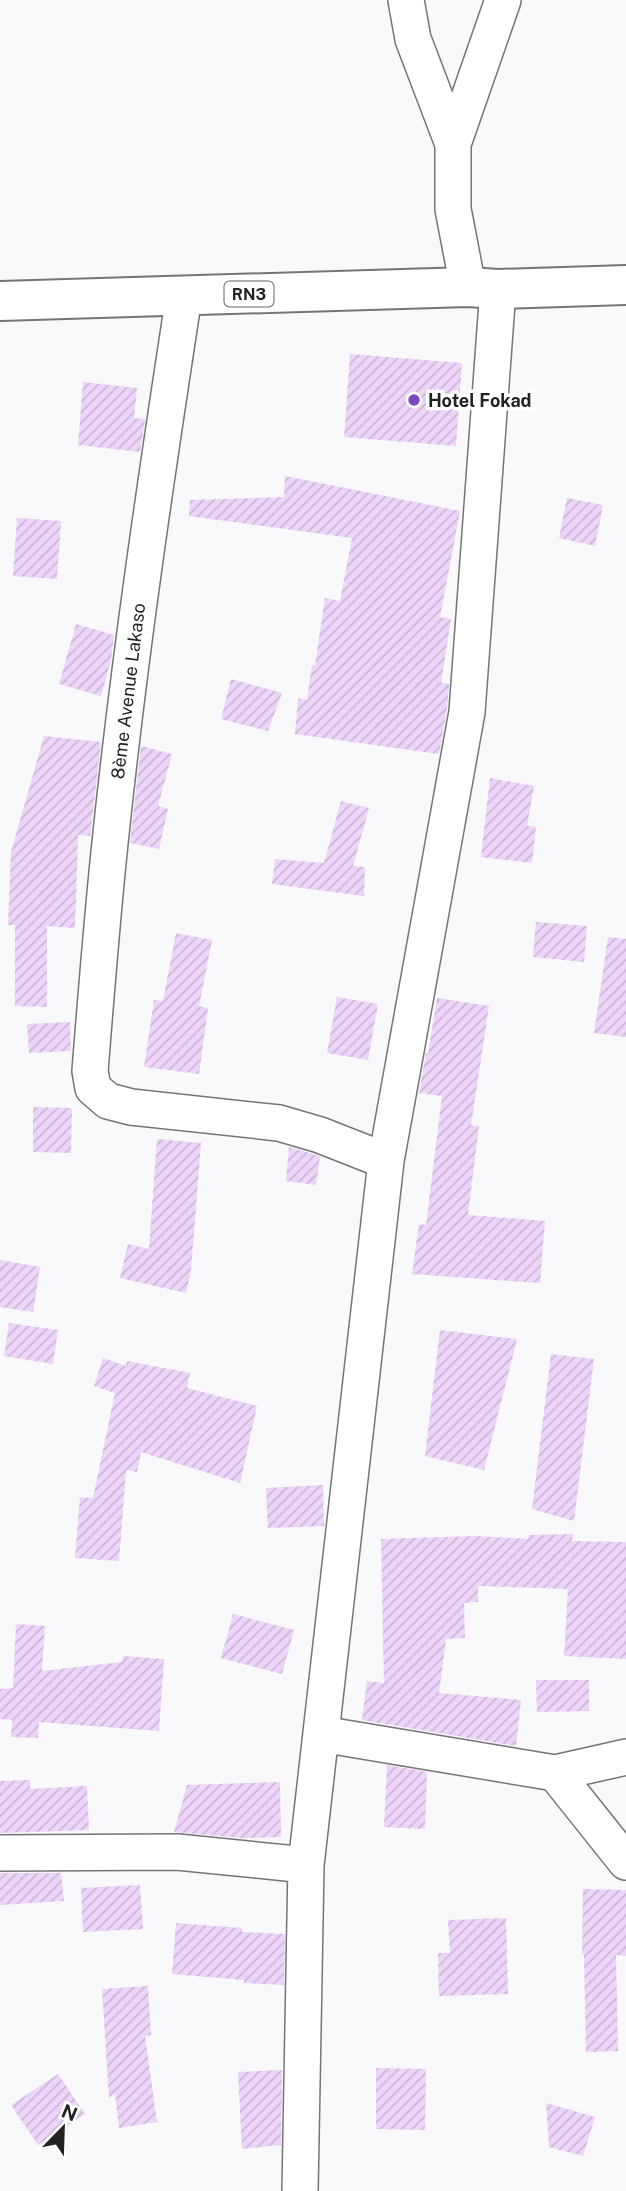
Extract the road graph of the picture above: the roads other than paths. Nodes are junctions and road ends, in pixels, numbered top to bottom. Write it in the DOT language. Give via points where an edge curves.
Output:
graph roads {
  1 [pos="406,0"];
  2 [pos="503,0"];
  3 [pos="453,144"];
  4 [pos="626,285"];
  5 [pos="483,288"];
  6 [pos="184,296"];
  7 [pos="0,301"];
  8 [pos="386,1161"];
  9 [pos="321,1734"];
  10 [pos="626,1757"];
  11 [pos="555,1773"];
  12 [pos="0,1853"];
  13 [pos="626,1862"];
  14 [pos="306,1865"];
  15 [pos="300,2191"];
  1 -- 3 [label="street" via="413,39"];
  2 -- 3 [label="street"];
  3 -- 5 [label="street" via="453,209"];
  4 -- 5 [label="highway, RN3"];
  5 -- 6 [label="highway, RN3"];
  5 -- 8 [label="street" via="467,712"];
  6 -- 7 [label="highway, RN3"];
  6 -- 8 [label="street, 8ème Avenue Lakaso" via="110,843 90,1071 93,1088 108,1101 131,1107 279,1123"];
  8 -- 9 [label="street"];
  9 -- 11 [label="street"];
  9 -- 14 [label="street"];
  10 -- 11 [label="street"];
  11 -- 13 [label="street"];
  12 -- 14 [label="street" via="177,1852"];
  14 -- 15 [label="street"];
}
